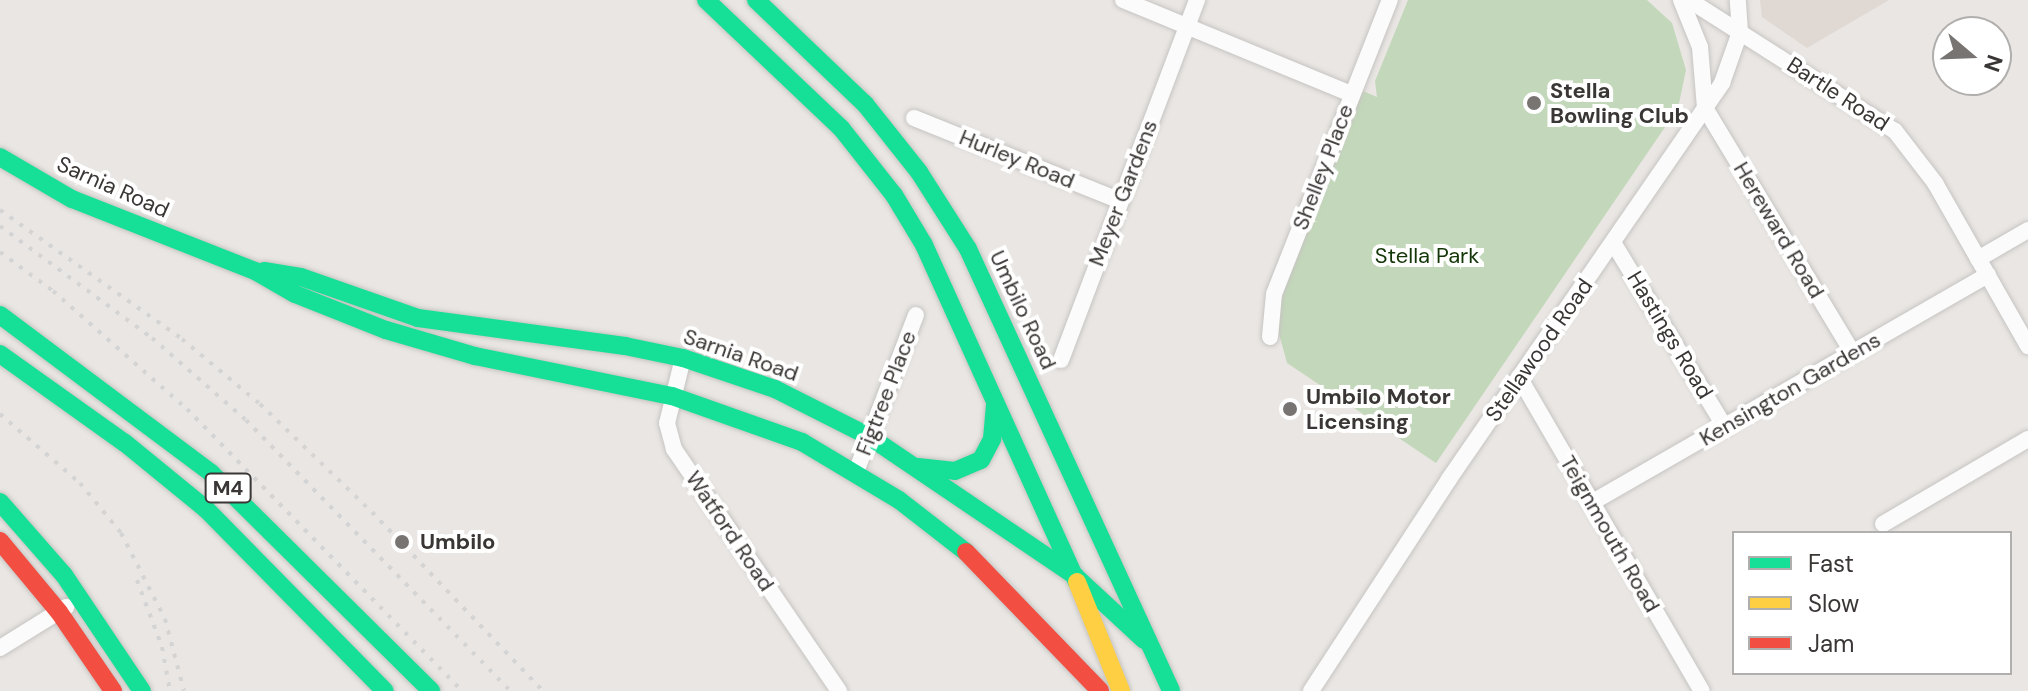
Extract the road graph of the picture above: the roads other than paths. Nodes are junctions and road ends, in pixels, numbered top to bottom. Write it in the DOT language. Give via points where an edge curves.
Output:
graph roads {
  1 [pos="706,0"];
  2 [pos="756,0"];
  3 [pos="1123,0"];
  4 [pos="1197,0"];
  5 [pos="1390,0"];
  6 [pos="1681,0"];
  7 [pos="1689,0"];
  8 [pos="1738,0"];
  9 [pos="1187,26"];
  10 [pos="1740,32"];
  11 [pos="1351,94"];
  12 [pos="1705,108"];
  13 [pos="914,118"];
  14 [pos="0,157"];
  15 [pos="1120,201"];
  16 [pos="2028,230"];
  17 [pos="1614,244"];
  18 [pos="1978,259"];
  19 [pos="255,271"];
  20 [pos="1988,275"];
  21 [pos="0,315"];
  22 [pos="916,315"];
  23 [pos="1270,337"];
  24 [pos="2028,346"];
  25 [pos="1853,353"];
  26 [pos="0,354"];
  27 [pos="683,358"];
  28 [pos="1061,360"];
  29 [pos="1519,377"];
  30 [pos="672,396"];
  31 [pos="995,398"];
  32 [pos="1725,427"];
  33 [pos="870,437"];
  34 [pos="2028,439"];
  35 [pos="913,466"];
  36 [pos="856,472"];
  37 [pos="0,502"];
  38 [pos="1591,503"];
  39 [pos="1883,524"];
  40 [pos="0,541"];
  41 [pos="1075,576"];
  42 [pos="81,598"];
  43 [pos="59,612"];
  44 [pos="1144,640"];
  45 [pos="0,648"];
  46 [pos="113,691"];
  47 [pos="142,691"];
  48 [pos="385,691"];
  49 [pos="431,691"];
  50 [pos="839,691"];
  51 [pos="1100,691"];
  52 [pos="1121,691"];
  53 [pos="1171,691"];
  54 [pos="1311,691"];
  55 [pos="1702,691"];
  1 -- 31 [label="main road" via="825,110 894,195 940,278"];
  2 -- 44 [label="main road, Umbilo Road" via="865,104 919,172 968,249"];
  3 -- 9 [label="street"];
  4 -- 9 [label="street, Meyer Gardens"];
  5 -- 11 [label="street, Shelley Place"];
  6 -- 12 [label="street" via="1700,47"];
  7 -- 10 [label="street, Bartle Road"];
  8 -- 10 [label="street, Stellawood Road"];
  9 -- 11 [label="street"];
  9 -- 15 [label="street, Meyer Gardens"];
  10 -- 12 [label="street, Stellawood Road" via="1728,69"];
  10 -- 18 [label="street, Bartle Road" via="1895,131 1929,174"];
  11 -- 23 [label="street, Shelley Place" via="1274,294"];
  12 -- 17 [label="street, Stellawood Road"];
  12 -- 25 [label="street, Hereward Road"];
  13 -- 15 [label="street, Hurley Road"];
  14 -- 19 [label="main road, Sarnia Road" via="72,199"];
  15 -- 28 [label="street, Meyer Gardens"];
  16 -- 18 [label="street"];
  17 -- 29 [label="street, Stellawood Road"];
  17 -- 32 [label="street, Hastings Road"];
  18 -- 20 [label="street, Bartle Road"];
  19 -- 27 [label="main road, Sarnia Road" via="301,277 418,318"];
  19 -- 30 [label="main road, Sarnia Road" via="295,294 446,349"];
  20 -- 24 [label="street, Bartle Road"];
  20 -- 25 [label="street, Kensington Gardens"];
  21 -- 49 [label="main road, M4" via="211,473"];
  22 -- 33 [label="street, Figtree Place"];
  25 -- 32 [label="street, Kensington Gardens"];
  26 -- 48 [label="main road, M4" via="125,443 206,509"];
  27 -- 30 [label="street, Watford Road"];
  27 -- 33 [label="main road, Sarnia Road" via="775,389"];
  29 -- 38 [label="street, Teignmouth Road"];
  29 -- 54 [label="street, Stellawood Road"];
  30 -- 36 [label="main road, Sarnia Road" via="764,424"];
  30 -- 50 [label="street, Watford Road" via="667,423 674,449"];
  31 -- 35 [label="main road" via="992,439 981,460 955,471"];
  31 -- 41 [label="main road"];
  32 -- 38 [label="street, Kensington Gardens"];
  33 -- 35 [label="main road, Sarnia Road"];
  33 -- 36 [label="street, Figtree Place"];
  34 -- 39 [label="street"];
  35 -- 41 [label="main road, Sarnia Road"];
  36 -- 51 [label="main road, Sarnia Road" via="986,567"];
  37 -- 42 [label="main road"];
  38 -- 55 [label="street, Teignmouth Road"];
  40 -- 43 [label="main road"];
  41 -- 44 [label="main road, Sarnia Road"];
  41 -- 52 [label="main road"];
  42 -- 43 [label="street"];
  42 -- 47 [label="main road"];
  43 -- 45 [label="street"];
  43 -- 46 [label="main road"];
  44 -- 53 [label="main road, Umbilo Road"];
}
